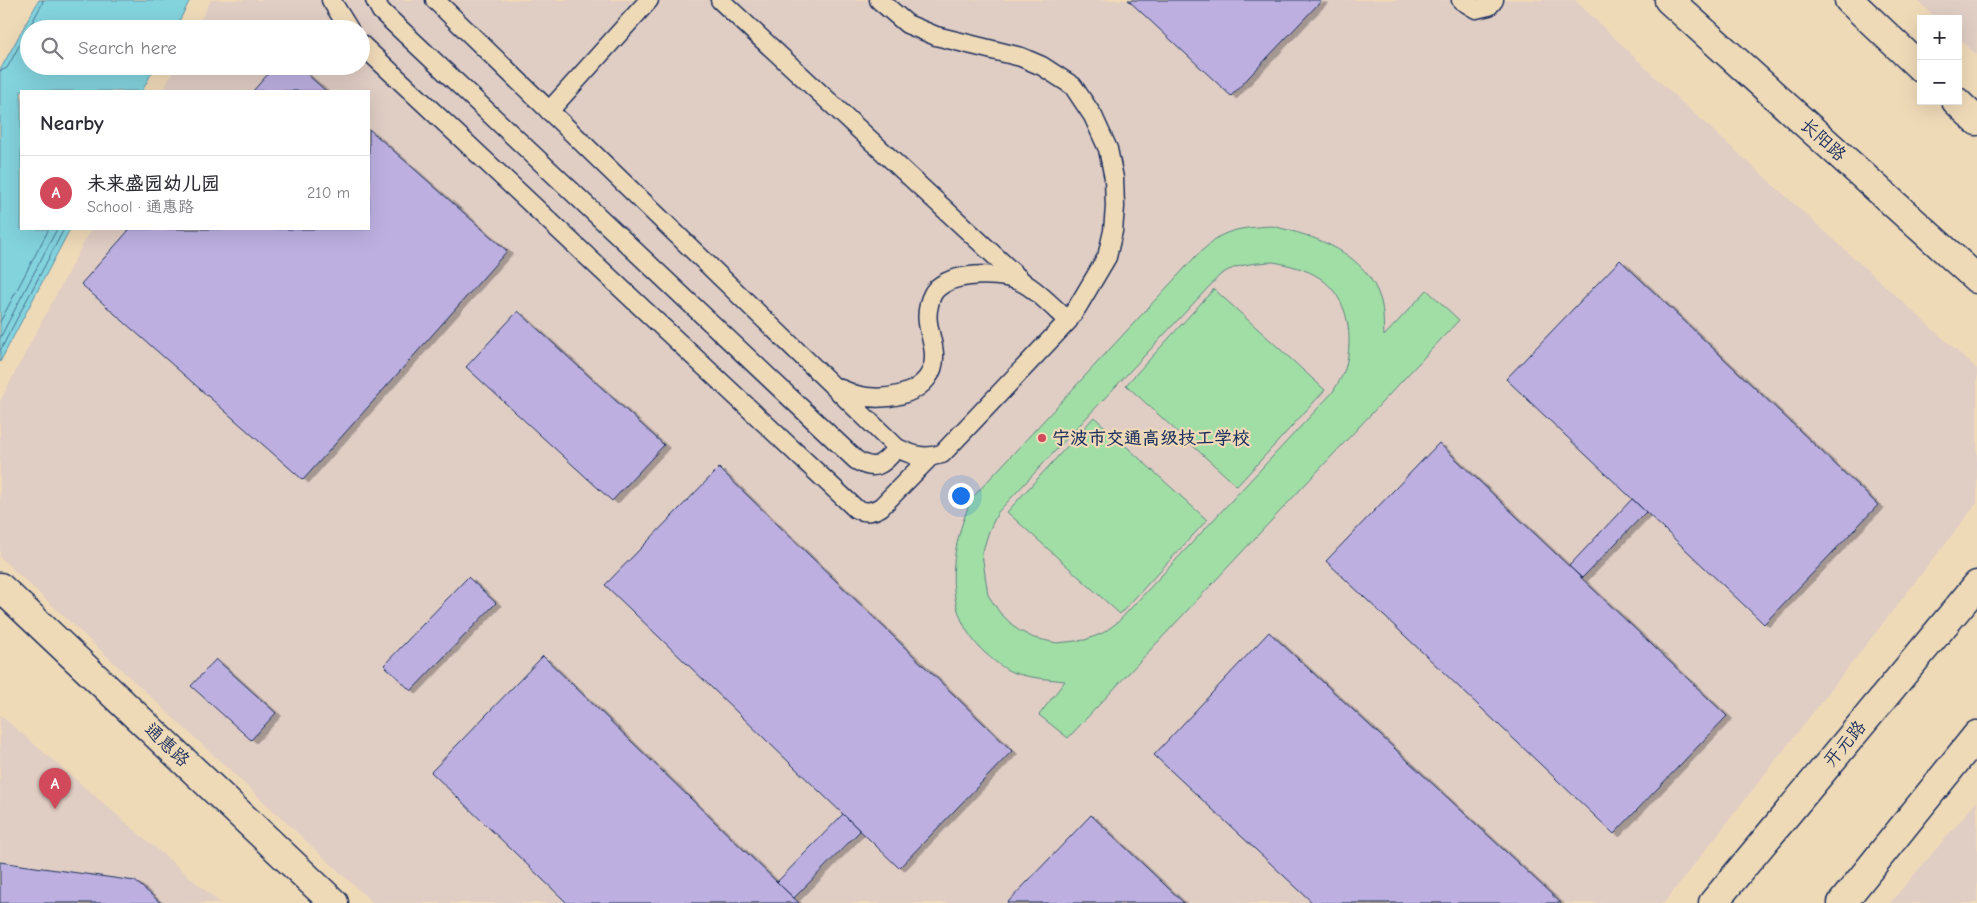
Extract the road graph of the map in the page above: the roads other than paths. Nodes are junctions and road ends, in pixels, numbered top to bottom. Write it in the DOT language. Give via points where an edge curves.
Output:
graph roads {
  1 [pos="331,0"];
  2 [pos="375,0"];
  3 [pos="434,0"];
  4 [pos="649,0"];
  5 [pos="720,0"];
  6 [pos="879,0"];
  7 [pos="1461,0"];
  8 [pos="1494,0"];
  9 [pos="1669,0"];
  10 [pos="1849,0"];
  11 [pos="343,20"];
  12 [pos="370,52"];
  13 [pos="1917,64"];
  14 [pos="1960,105"];
  15 [pos="549,111"];
  16 [pos="1977,122"];
  17 [pos="1977,279"];
  18 [pos="1024,283"];
  19 [pos="1068,321"];
  20 [pos="833,386"];
  21 [pos="897,448"];
  22 [pos="930,457"];
  23 [pos="1977,585"];
  24 [pos="0,587"];
  25 [pos="1977,735"];
  26 [pos="334,903"];
  27 [pos="1713,903"];
  28 [pos="1842,903"];
  1 -- 11 [label="lane"];
  2 -- 21 [label="lane" via="381,11 856,460 874,467 882,464"];
  3 -- 15 [label="lane"];
  4 -- 15 [label="lane"];
  5 -- 18 [label="lane"];
  6 -- 19 [label="lane" via="907,24 936,36 1020,57 1042,66 1073,86 1093,116 1108,149 1114,178 1113,231 1107,257"];
  7 -- 8 [label="lane" via="1476,9 1489,6"];
  9 -- 17 [label="main road, 长阳路"];
  10 -- 13 [label="main road"];
  12 -- 22 [label="lane" via="856,509 865,512 881,507"];
  14 -- 16 [label="main road"];
  15 -- 20 [label="lane"];
  18 -- 19 [label="lane"];
  18 -- 20 [label="lane" via="991,274 955,278 933,292 927,315 934,354 932,369 925,382 912,391 896,396 871,397"];
  19 -- 22 [label="lane" via="942,454"];
  20 -- 21 [label="lane"];
  21 -- 22 [label="lane" via="913,455"];
  23 -- 27 [label="main road, 开元路"];
  24 -- 26 [label="main road, 通惠路"];
  25 -- 28 [label="main road"];
}
